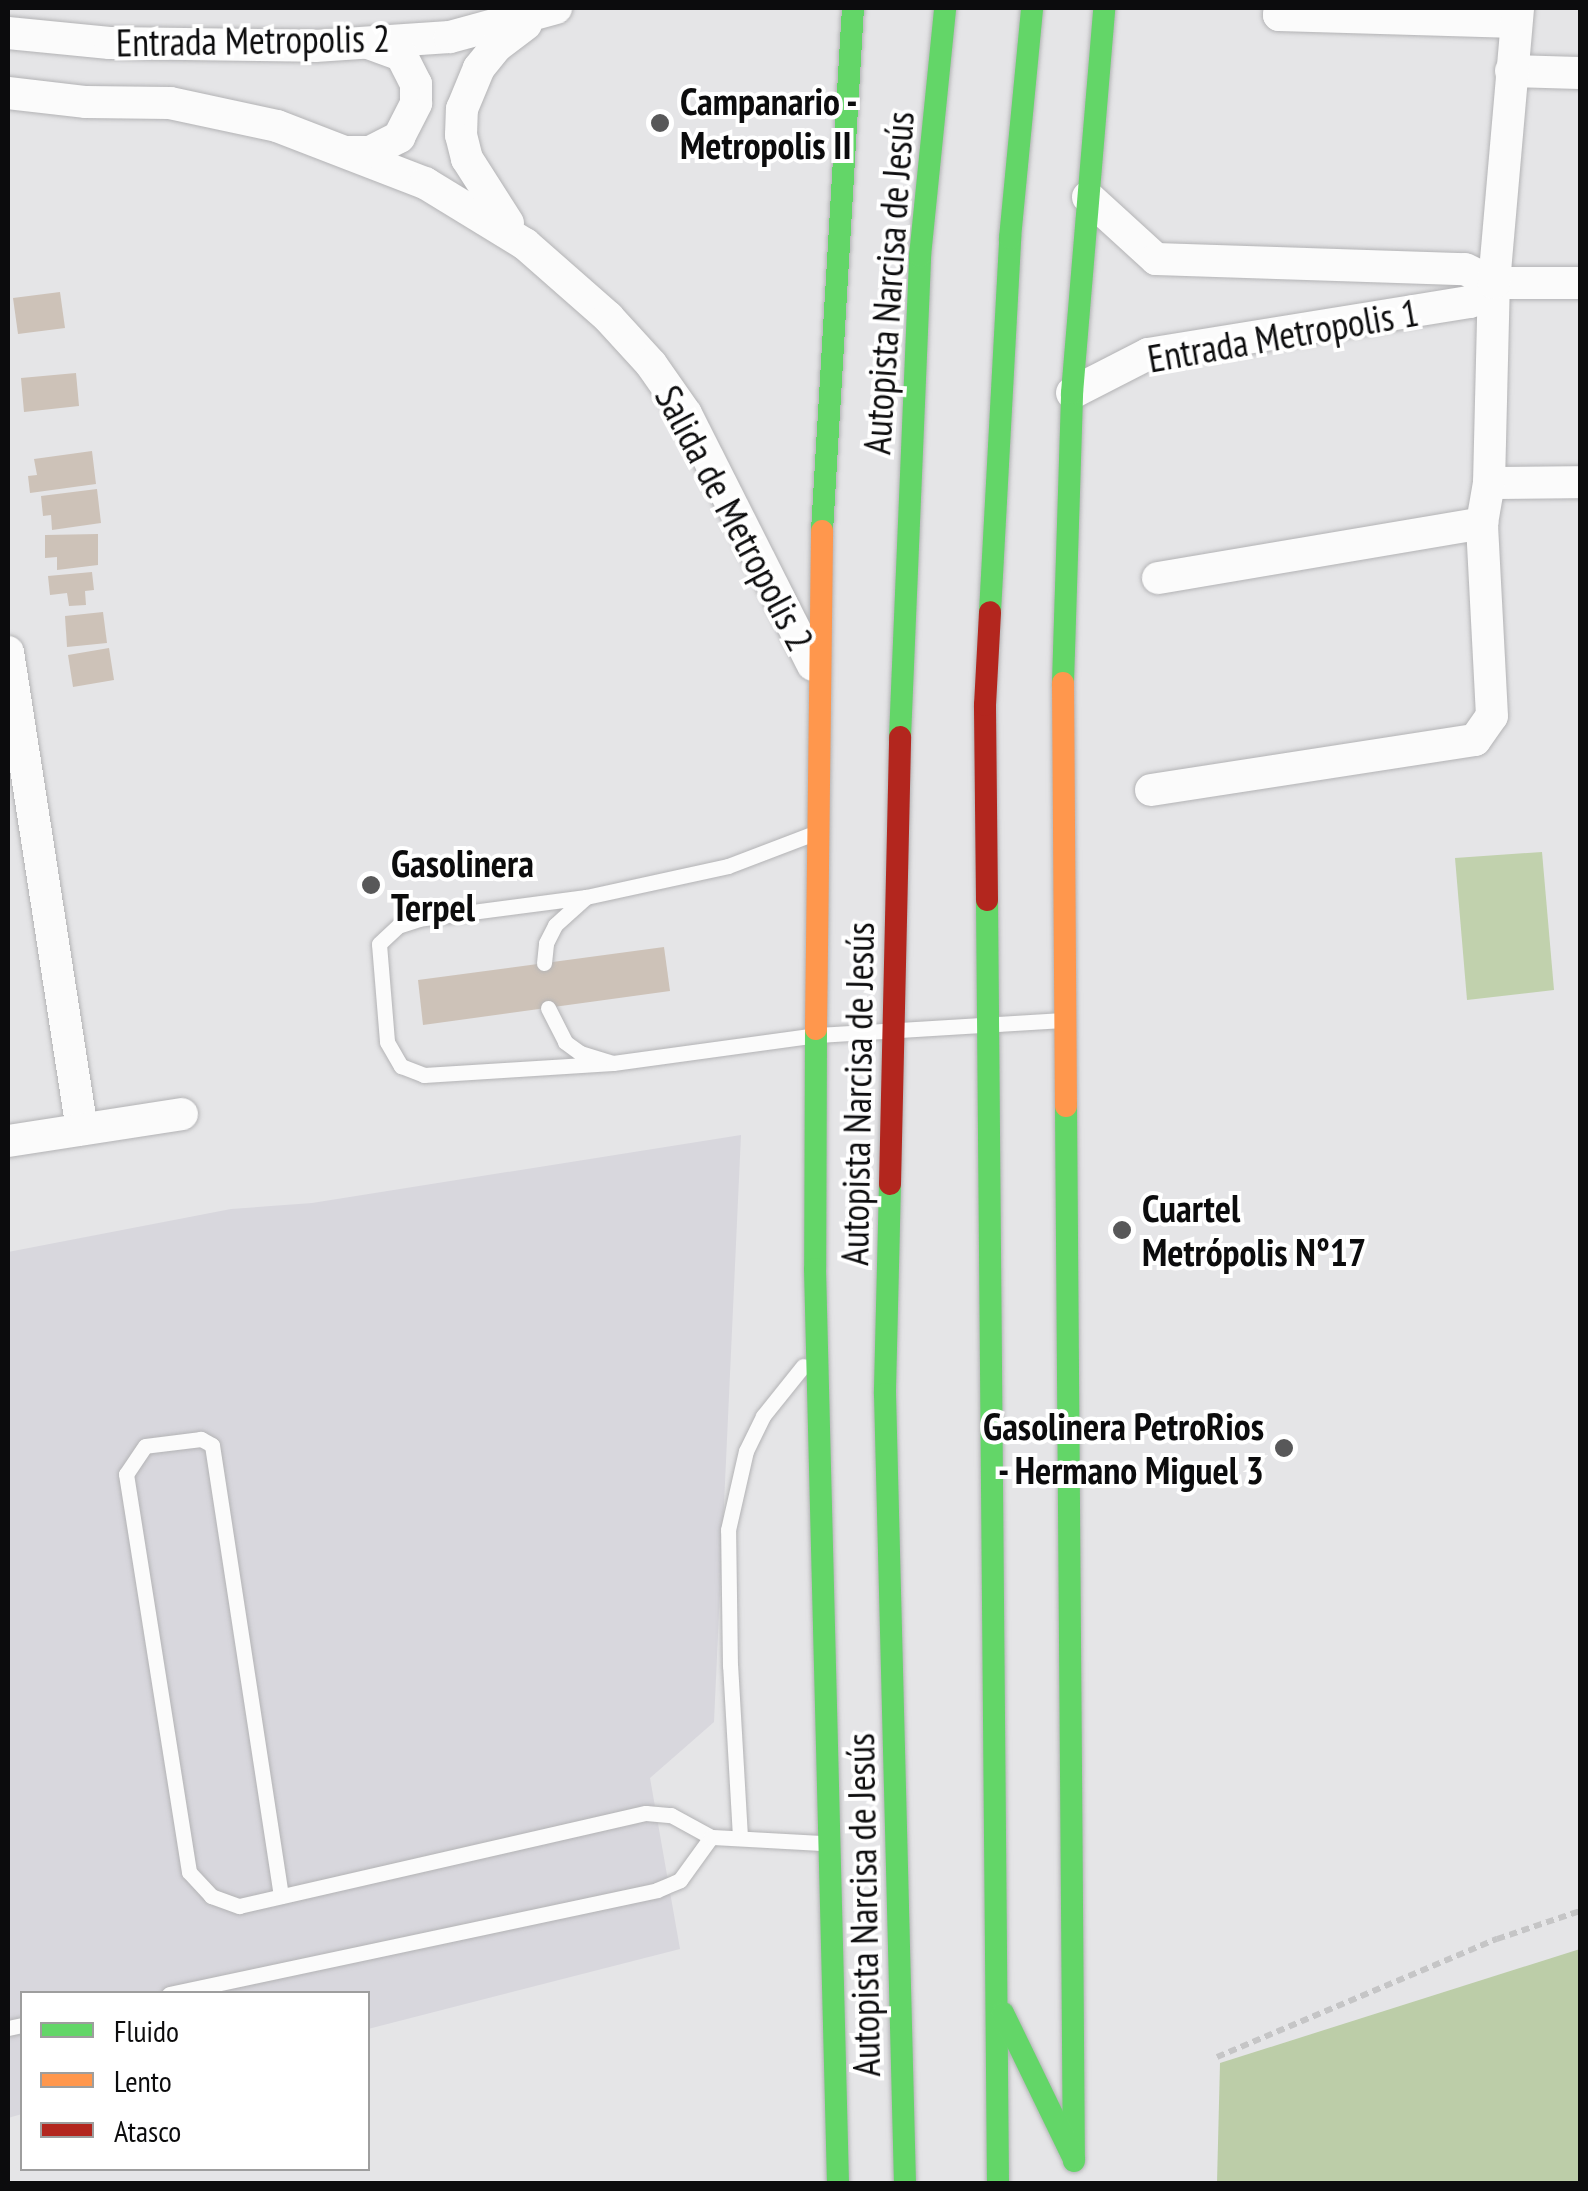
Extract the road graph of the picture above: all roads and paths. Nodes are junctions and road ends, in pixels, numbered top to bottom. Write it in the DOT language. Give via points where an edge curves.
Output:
graph roads {
  1 [pos="556,8"];
  2 [pos="853,8"];
  3 [pos="945,8"];
  4 [pos="1032,8"];
  5 [pos="1104,8"];
  6 [pos="1280,8"];
  7 [pos="1517,15"];
  8 [pos="8,33"];
  9 [pos="359,41"];
  10 [pos="1511,71"];
  11 [pos="1580,74"];
  12 [pos="8,92"];
  13 [pos="344,152"];
  14 [pos="1088,198"];
  15 [pos="525,244"];
  16 [pos="1580,283"];
  17 [pos="1494,284"];
  18 [pos="1072,393"];
  19 [pos="1580,482"];
  20 [pos="1488,483"];
  21 [pos="1482,523"];
  22 [pos="1158,578"];
  23 [pos="8,652"];
  24 [pos="818,676"];
  25 [pos="1150,790"];
  26 [pos="818,832"];
  27 [pos="586,897"];
  28 [pos="544,963"];
  29 [pos="548,1008"];
  30 [pos="1064,1020"];
  31 [pos="984,1025"];
  32 [pos="894,1031"];
  33 [pos="817,1036"];
  34 [pos="613,1063"];
  35 [pos="182,1114"];
  36 [pos="82,1130"];
  37 [pos="8,1141"];
  38 [pos="818,1348"];
  39 [pos="710,1837"];
  40 [pos="740,1837"];
  41 [pos="832,1843"];
  42 [pos="281,1896"];
  43 [pos="1580,1911"];
  44 [pos="183,1991"];
  45 [pos="996,2000"];
  46 [pos="1217,2057"];
  47 [pos="1074,2159"];
  48 [pos="838,2184"];
  49 [pos="905,2184"];
  50 [pos="998,2184"];
  51 [pos="1074,2184"];
  1 -- 9 [label="street, Entrada Metropolis 2" via="450,36"];
  1 -- 15 [label="street" via="497,46 478,68 462,110 467,160"];
  2 -- 24 [label="main road, Autopista Narcisa de Jesús" via="824,454"];
  3 -- 32 [label="main road, Autopista Narcisa de Jesús" via="918,295"];
  4 -- 31 [label="main road" via="1010,238 985,705"];
  5 -- 14 [label="main road"];
  6 -- 7 [label="street" via="1279,15"];
  7 -- 10 [label="street"];
  8 -- 9 [label="street, Entrada Metropolis 2" via="236,48"];
  9 -- 13 [label="street" via="401,55 416,84 416,103 399,138 370,152"];
  10 -- 11 [label="street"];
  10 -- 17 [label="street"];
  12 -- 13 [label="street, Salida de Metropolis 2" via="216,110"];
  13 -- 15 [label="street, Salida de Metropolis 2" via="425,183"];
  14 -- 17 [label="street" via="1156,259 1465,269"];
  14 -- 18 [label="main road"];
  15 -- 24 [label="street, Salida de Metropolis 2" via="608,317 686,414"];
  16 -- 17 [label="street"];
  17 -- 18 [label="street, Entrada Metropolis 1" via="1470,302 1148,354"];
  17 -- 20 [label="street"];
  18 -- 30 [label="main road" via="1062,606"];
  19 -- 20 [label="street"];
  20 -- 21 [label="street"];
  21 -- 22 [label="street"];
  21 -- 25 [label="street" via="1492,716 1476,740"];
  23 -- 36 [label="street"];
  24 -- 26 [label="main road, Autopista Narcisa de Jesús"];
  26 -- 27 [label="lane" via="728,866"];
  26 -- 33 [label="main road, Autopista Narcisa de Jesús"];
  27 -- 28 [label="lane" via="555,925"];
  27 -- 34 [label="lane" via="398,926 379,944 386,1042 401,1066 424,1075"];
  29 -- 34 [label="lane" via="566,1042"];
  30 -- 31 [label="lane"];
  30 -- 47 [label="main road"];
  31 -- 32 [label="lane"];
  31 -- 45 [label="main road"];
  32 -- 33 [label="lane"];
  32 -- 49 [label="main road, Autopista Narcisa de Jesús" via="885,1394"];
  33 -- 34 [label="lane"];
  33 -- 38 [label="main road, Autopista Narcisa de Jesús"];
  35 -- 36 [label="street"];
  36 -- 37 [label="street"];
  38 -- 40 [label="lane" via="763,1416 746,1450 728,1530"];
  38 -- 41 [label="main road, Autopista Narcisa de Jesús"];
  39 -- 40 [label="lane"];
  39 -- 42 [label="lane" via="672,1815 646,1813"];
  39 -- 44 [label="lane" via="680,1880 657,1890"];
  40 -- 41 [label="lane"];
  41 -- 48 [label="main road, Autopista Narcisa de Jesús"];
  42 -- 42 [label="lane" via="239,1906 211,1896 189,1872 126,1474 145,1446 201,1440 212,1445"];
  43 -- 46 [label="path"];
  45 -- 47 [label="main road"];
  45 -- 50 [label="main road"];
  47 -- 51 [label="main road"];
}
